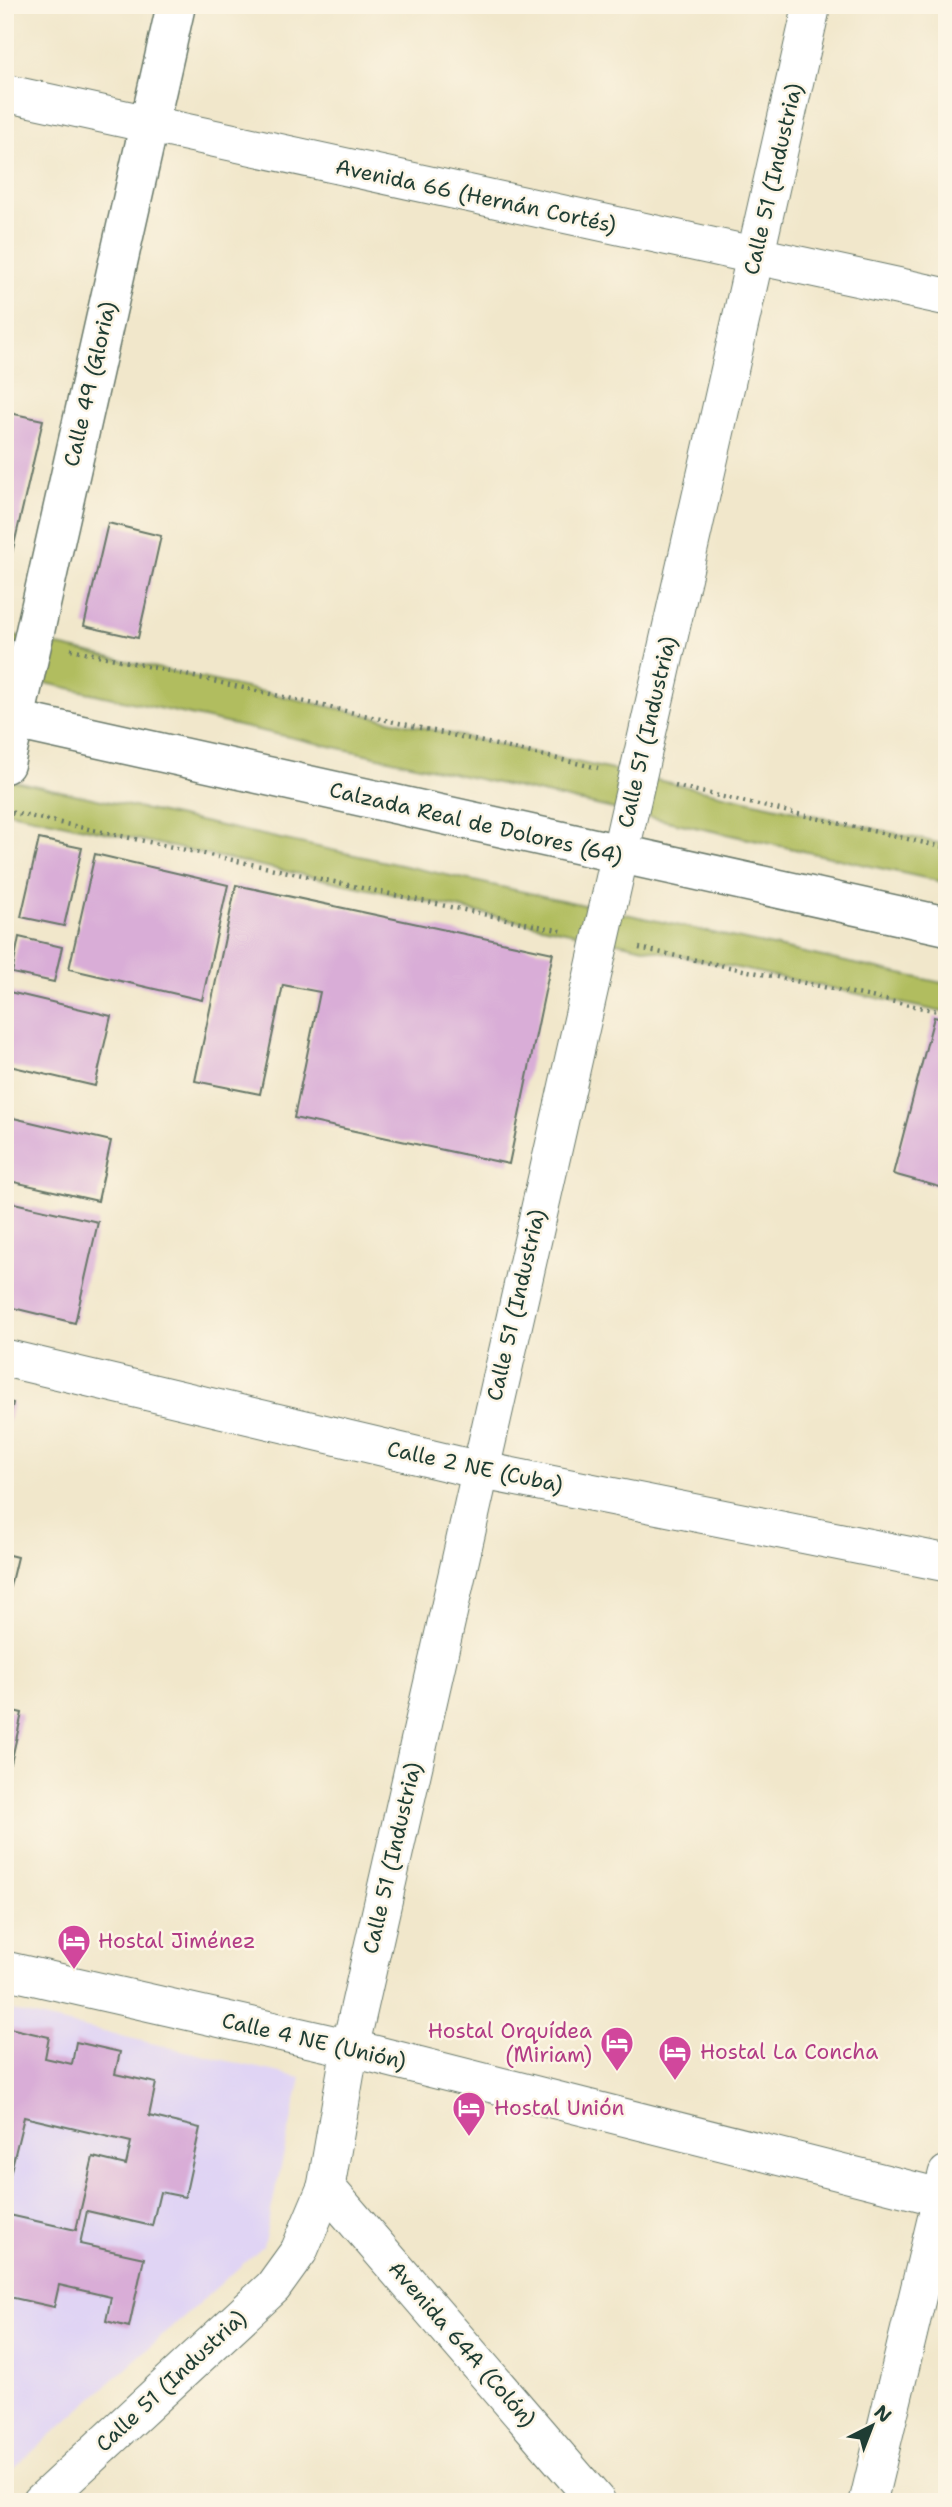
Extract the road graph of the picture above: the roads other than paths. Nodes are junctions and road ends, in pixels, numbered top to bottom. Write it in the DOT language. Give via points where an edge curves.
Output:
graph roads {
  1 [pos="176,5"];
  2 [pos="812,5"];
  3 [pos="5,93"];
  4 [pos="148,125"];
  5 [pos="755,255"];
  6 [pos="947,297"];
  7 [pos="10,719"];
  8 [pos="5,764"];
  9 [pos="618,855"];
  10 [pos="947,926"];
  11 [pos="5,1358"];
  12 [pos="479,1470"];
  13 [pos="947,1563"];
  14 [pos="5,1970"];
  15 [pos="350,2048"];
  16 [pos="326,2186"];
  17 [pos="945,2190"];
  18 [pos="41,2502"];
  19 [pos="597,2502"];
  20 [pos="868,2502"];
  1 -- 4 [label="main road, Calle 49 (Gloria)"];
  2 -- 5 [label="street, Calle 51 (Industria)"];
  3 -- 4 [label="street, Avenida 66 (Hernán Cortés)"];
  4 -- 5 [label="street, Avenida 66 (Hernán Cortés)"];
  4 -- 7 [label="main road, Calle 49 (Gloria)" via="32,640"];
  5 -- 6 [label="street, Avenida 66 (Hernán Cortés)"];
  5 -- 9 [label="street, Calle 51 (Industria)"];
  7 -- 8 [label="main road, Calle 49 (Gloria)"];
  7 -- 9 [label="main road, Calzada Real de Dolores (64)"];
  9 -- 10 [label="main road, Calzada Real de Dolores (64)"];
  9 -- 12 [label="street, Calle 51 (Industria)"];
  11 -- 12 [label="street, Calle 2 NE (Cuba)"];
  12 -- 13 [label="street, Calle 2 NE (Cuba)"];
  12 -- 15 [label="street, Calle 51 (Industria)"];
  14 -- 15 [label="street, Calle 4 NE (Unión)"];
  15 -- 16 [label="street, Calle 51 (Industria)"];
  15 -- 17 [label="street, Calle 4 NE (Unión)"];
  16 -- 18 [label="street, Calle 51 (Industria)" via="299,2251 273,2287"];
  16 -- 19 [label="street, Avenida 64A (Colón)"];
  17 -- 20 [label="street"];
}
